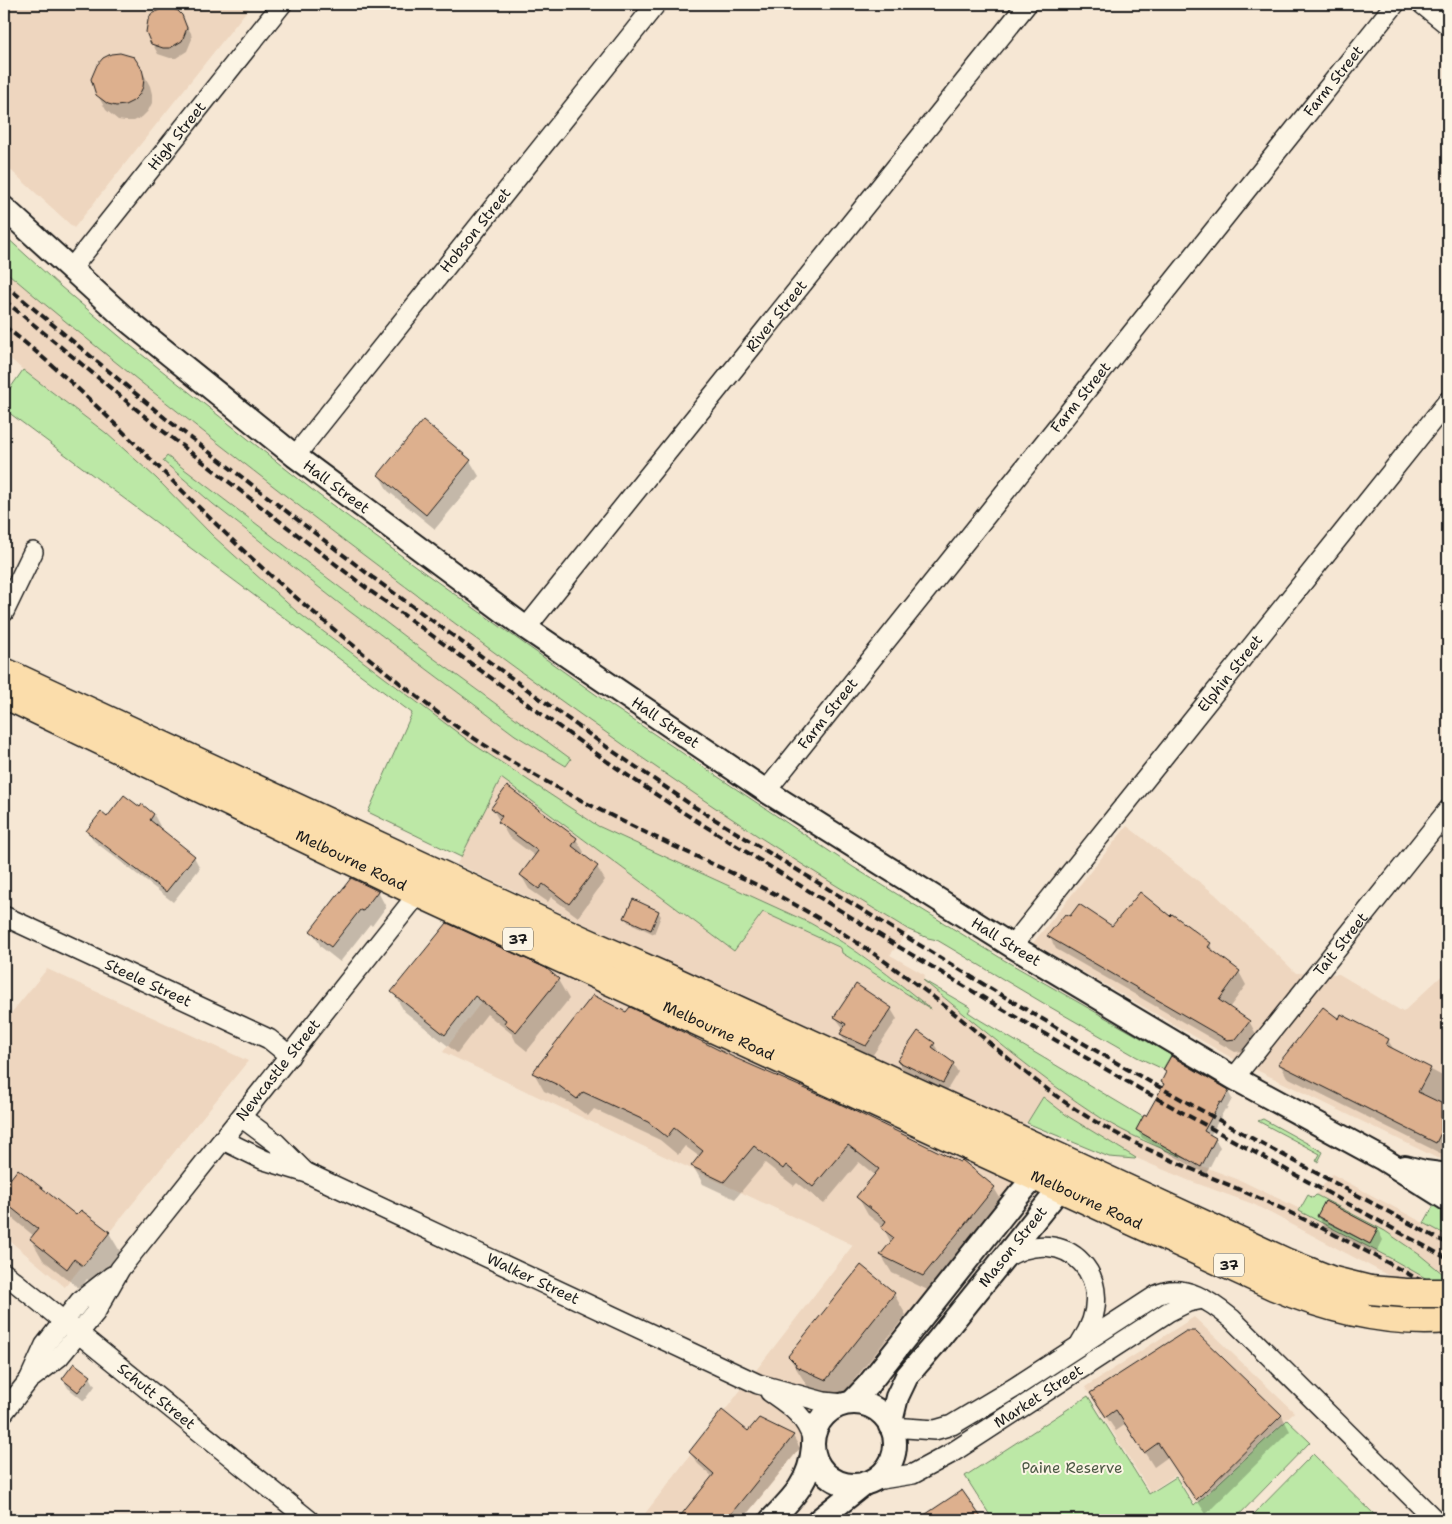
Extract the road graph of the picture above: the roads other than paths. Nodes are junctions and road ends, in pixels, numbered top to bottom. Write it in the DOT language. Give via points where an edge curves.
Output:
graph roads {
  1 [pos="282,4"];
  2 [pos="656,4"];
  3 [pos="1026,4"];
  4 [pos="1396,4"];
  5 [pos="1422,4"];
  6 [pos="1448,25"];
  7 [pos="4,208"];
  8 [pos="71,269"];
  9 [pos="1448,401"];
  10 [pos="296,456"];
  11 [pos="33,552"];
  12 [pos="4,612"];
  13 [pos="526,628"];
  14 [pos="4,672"];
  15 [pos="4,694"];
  16 [pos="766,791"];
  17 [pos="1448,810"];
  18 [pos="427,883"];
  19 [pos="4,916"];
  20 [pos="1012,946"];
  21 [pos="290,1056"];
  22 [pos="1234,1078"];
  23 [pos="241,1117"];
  24 [pos="222,1140"];
  25 [pos="1381,1158"];
  26 [pos="1062,1159"];
  27 [pos="307,1173"];
  28 [pos="1448,1175"];
  29 [pos="1036,1176"];
  30 [pos="1061,1187"];
  31 [pos="1448,1200"];
  32 [pos="1003,1259"];
  33 [pos="120,1268"];
  34 [pos="4,1273"];
  35 [pos="1448,1292"];
  36 [pos="1203,1298"];
  37 [pos="1448,1319"];
  38 [pos="63,1322"];
  39 [pos="78,1334"];
  40 [pos="1079,1345"];
  41 [pos="29,1380"];
  42 [pos="758,1384"];
  43 [pos="847,1404"];
  44 [pos="4,1412"];
  45 [pos="890,1426"];
  46 [pos="813,1444"];
  47 [pos="867,1482"];
  48 [pos="308,1520"];
  49 [pos="771,1520"];
  50 [pos="820,1520"];
  51 [pos="1435,1520"];
  1 -- 8 [label="street, High Street"];
  2 -- 10 [label="street, Hobson Street"];
  3 -- 13 [label="street, River Street"];
  4 -- 16 [label="street, Farm Street"];
  5 -- 6 [label="street"];
  7 -- 8 [label="street, Hall Street"];
  8 -- 10 [label="street, Hall Street" via="128,322"];
  9 -- 20 [label="street, Elphin Street"];
  10 -- 13 [label="street, Hall Street"];
  11 -- 12 [label="street"];
  13 -- 16 [label="street, Hall Street"];
  14 -- 18 [label="main road, Melbourne Road / 37"];
  15 -- 18 [label="main road, Melbourne Road / 37"];
  16 -- 20 [label="street, Hall Street"];
  17 -- 22 [label="street, Tait Street"];
  18 -- 21 [label="street, Newcastle Street"];
  18 -- 26 [label="main road, Melbourne Road / 37"];
  18 -- 29 [label="main road, Melbourne Road / 37"];
  19 -- 21 [label="street, Steele Street" via="269,1039"];
  20 -- 22 [label="street, Hall Street"];
  21 -- 23 [label="street, Newcastle Street"];
  22 -- 25 [label="street, Hall Street"];
  23 -- 24 [label="street, Newcastle Street"];
  23 -- 27 [label="street, Walker Street" via="276,1143"];
  24 -- 27 [label="street, Walker Street" via="264,1160"];
  24 -- 33 [label="street, Newcastle Street"];
  25 -- 28 [label="street, Hall Street" via="1417,1171"];
  25 -- 31 [label="street, Hall Street"];
  26 -- 29 [label="street, Mason Street"];
  26 -- 30 [label="street"];
  26 -- 35 [label="main road, Melbourne Road / 37, bridge" via="1304,1271 1370,1290"];
  27 -- 42 [label="street, Walker Street"];
  29 -- 30 [label="main road, Melbourne Road / 37"];
  29 -- 43 [label="street, Mason Street" via="868,1385"];
  30 -- 32 [label="street, Mason Street"];
  30 -- 37 [label="main road, Melbourne Road / 37" via="1295,1295 1338,1309 1379,1317"];
  32 -- 40 [label="street" via="1029,1248 1049,1247 1066,1252 1083,1264 1094,1282 1096,1301 1093,1321"];
  32 -- 45 [label="street, Mason Street" via="907,1376 897,1397"];
  33 -- 38 [label="street, Newcastle Street" via="80,1302"];
  33 -- 39 [label="street, Newcastle Street" via="95,1313"];
  34 -- 38 [label="street, Schutt Street"];
  36 -- 40 [label="street, Market Street" via="1179,1290 1166,1291"];
  36 -- 47 [label="street, Market Street" via="1168,1312 919,1471"];
  36 -- 51 [label="street, Market Street" via="1232,1319"];
  38 -- 39 [label="street, Schutt Street"];
  38 -- 41 [label="street, Newcastle Street" via="45,1345"];
  39 -- 41 [label="street, Newcastle Street" via="59,1356"];
  39 -- 48 [label="street, Schutt Street"];
  40 -- 45 [label="street, Market Street" via="947,1427 935,1430"];
  41 -- 44 [label="street, Newcastle Street"];
  42 -- 43 [label="street, Walker Street" via="824,1402"];
  42 -- 46 [label="street, Walker Street" via="802,1417 809,1426"];
  43 -- 45 [label="street" via="871,1407"];
  43 -- 46 [label="street" via="832,1409 823,1417 816,1428"];
  45 -- 47 [label="street" via="894,1443 891,1458 885,1470"];
  46 -- 47 [label="street" via="819,1466 828,1475 846,1484"];
  46 -- 49 [label="street" via="803,1484"];
  47 -- 50 [label="street"];
}
